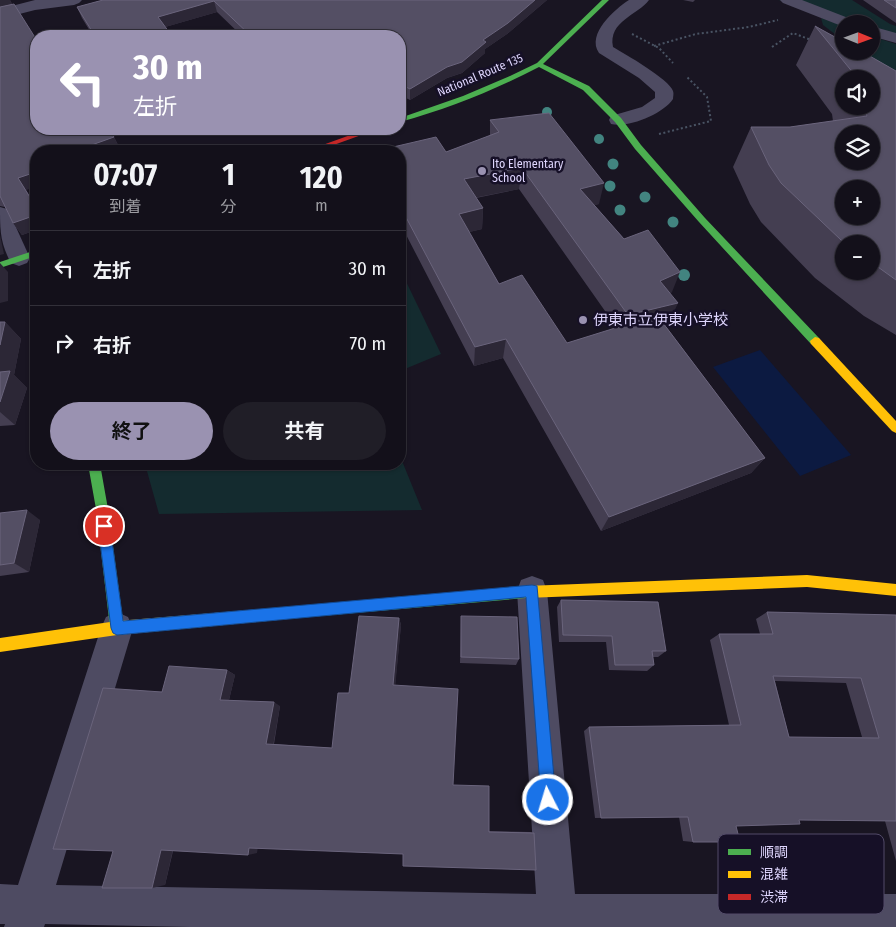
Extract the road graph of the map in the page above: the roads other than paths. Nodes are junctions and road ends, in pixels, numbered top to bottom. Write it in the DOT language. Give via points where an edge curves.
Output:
graph roads {
  1 [pos="74,0"];
  2 [pos="606,0"];
  3 [pos="641,0"];
  4 [pos="788,0"];
  5 [pos="0,14"];
  6 [pos="835,18"];
  7 [pos="880,34"];
  8 [pos="896,38"];
  9 [pos="539,64"];
  10 [pos="406,118"];
  11 [pos="618,120"];
  12 [pos="357,135"];
  13 [pos="327,145"];
  14 [pos="0,214"];
  15 [pos="19,259"];
  16 [pos="896,428"];
  17 [pos="95,470"];
  18 [pos="896,590"];
  19 [pos="532,591"];
  20 [pos="117,628"];
  21 [pos="0,646"];
  22 [pos="19,912"];
  23 [pos="896,914"];
  24 [pos="558,920"];
  1 -- 5 [label="street"];
  2 -- 9 [label="main road, National Route 135"];
  3 -- 11 [label="street" via="621,14 602,42 605,48 656,82 664,91 664,99 647,112"];
  4 -- 6 [label="street"];
  7 -- 8 [label="street"];
  9 -- 10 [label="main road, National Route 135" via="466,98"];
  9 -- 11 [label="main road" via="586,88"];
  11 -- 16 [label="main road" via="702,220"];
  12 -- 13 [label="main road"];
  14 -- 15 [label="street"];
  17 -- 20 [label="main road"];
  18 -- 19 [label="main road" via="807,581"];
  19 -- 20 [label="main road"];
  19 -- 24 [label="street"];
  20 -- 21 [label="main road"];
  20 -- 22 [label="street"];
  22 -- 24 [label="street"];
  23 -- 24 [label="street"];
}
